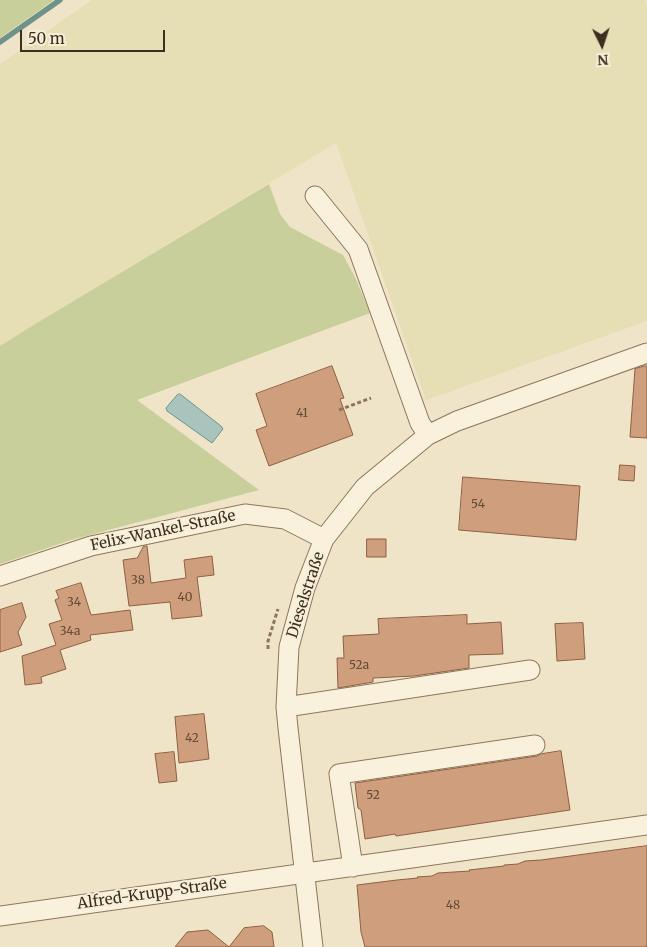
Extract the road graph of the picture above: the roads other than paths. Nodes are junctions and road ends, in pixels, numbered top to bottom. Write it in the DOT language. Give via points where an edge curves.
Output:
graph roads {
  1 [pos="316,196"];
  2 [pos="647,353"];
  3 [pos="428,436"];
  4 [pos="324,539"];
  5 [pos="0,576"];
  6 [pos="530,670"];
  7 [pos="286,707"];
  8 [pos="536,745"];
  9 [pos="647,825"];
  10 [pos="353,867"];
  11 [pos="305,873"];
  12 [pos="0,916"];
  13 [pos="313,947"];
  1 -- 3 [label="street" via="358,249 420,423"];
  2 -- 3 [label="street, Dieselstraße" via="457,421"];
  3 -- 4 [label="street, Dieselstraße" via="365,487"];
  4 -- 5 [label="street, Felix-Wankel-Straße" via="285,519 245,514 91,546"];
  4 -- 7 [label="street, Dieselstraße" via="305,588 289,647"];
  6 -- 7 [label="street"];
  7 -- 11 [label="street, Dieselstraße"];
  8 -- 10 [label="street" via="339,774"];
  9 -- 10 [label="street, Alfred-Krupp-Straße"];
  10 -- 11 [label="street, Alfred-Krupp-Straße"];
  11 -- 12 [label="street, Alfred-Krupp-Straße"];
  11 -- 13 [label="street, Dieselstraße"];
}
